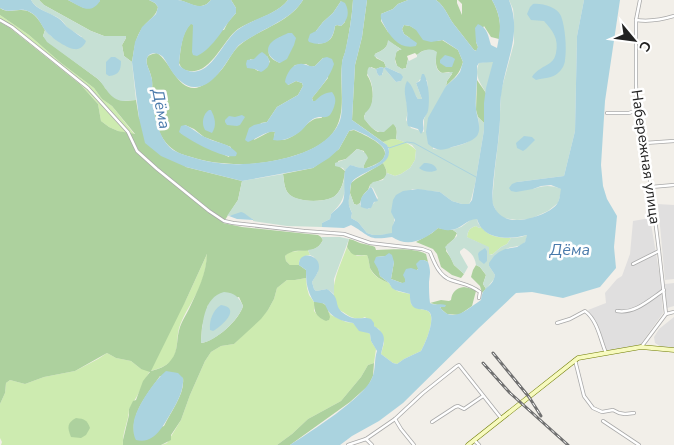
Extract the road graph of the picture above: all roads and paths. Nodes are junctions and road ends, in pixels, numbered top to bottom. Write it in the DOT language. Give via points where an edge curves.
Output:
graph roads {
  1 [pos="640,0"];
  2 [pos="674,16"];
  3 [pos="0,20"];
  4 [pos="636,20"];
  5 [pos="637,110"];
  6 [pos="608,113"];
  7 [pos="674,141"];
  8 [pos="645,143"];
  9 [pos="674,186"];
  10 [pos="651,187"];
  11 [pos="660,251"];
  12 [pos="633,264"];
  13 [pos="664,290"];
  14 [pos="479,298"];
  15 [pos="617,311"];
  16 [pos="674,312"];
  17 [pos="666,314"];
  18 [pos="557,323"];
  19 [pos="641,347"];
  20 [pos="674,350"];
  21 [pos="606,353"];
  22 [pos="576,359"];
  23 [pos="483,396"];
  24 [pos="634,413"];
  25 [pos="395,418"];
  26 [pos="501,418"];
  27 [pos="603,421"];
  28 [pos="432,422"];
  29 [pos="366,439"];
  30 [pos="474,440"];
  31 [pos="348,445"];
  32 [pos="372,445"];
  33 [pos="414,445"];
  34 [pos="468,445"];
  35 [pos="479,445"];
  36 [pos="639,445"];
  1 -- 4 [label="street, Набережная улица"];
  2 -- 4 [label="street"];
  3 -- 14 [label="street" via="12,26 88,88 128,132 137,151 224,221 344,234 370,243 422,249 430,252 439,271 449,280 473,287 480,292"];
  4 -- 5 [label="street, Набережная улица"];
  5 -- 6 [label="street"];
  5 -- 8 [label="street, Набережная улица"];
  7 -- 8 [label="street"];
  8 -- 10 [label="street, Набережная улица"];
  9 -- 10 [label="street"];
  10 -- 11 [label="street, Набережная улица"];
  11 -- 12 [label="street"];
  11 -- 13 [label="street, Набережная улица"];
  13 -- 15 [label="street" via="634,310"];
  13 -- 17 [label="street, Набережная улица"];
  16 -- 17 [label="street"];
  17 -- 19 [label="street"];
  18 -- 21 [label="street" via="585,311 591,315"];
  19 -- 20 [label="street"];
  19 -- 21 [label="street"];
  21 -- 22 [label="street"];
  22 -- 24 [label="street" via="584,396 593,408 602,412"];
  22 -- 26 [label="street"];
  23 -- 25 [label="street" via="459,365"];
  23 -- 26 [label="street"];
  23 -- 28 [label="street" via="464,409 455,406"];
  25 -- 29 [label="street"];
  25 -- 33 [label="street"];
  26 -- 30 [label="street"];
  27 -- 36 [label="street"];
  29 -- 31 [label="street"];
  29 -- 32 [label="street"];
  30 -- 34 [label="street"];
  30 -- 35 [label="street"];
}
